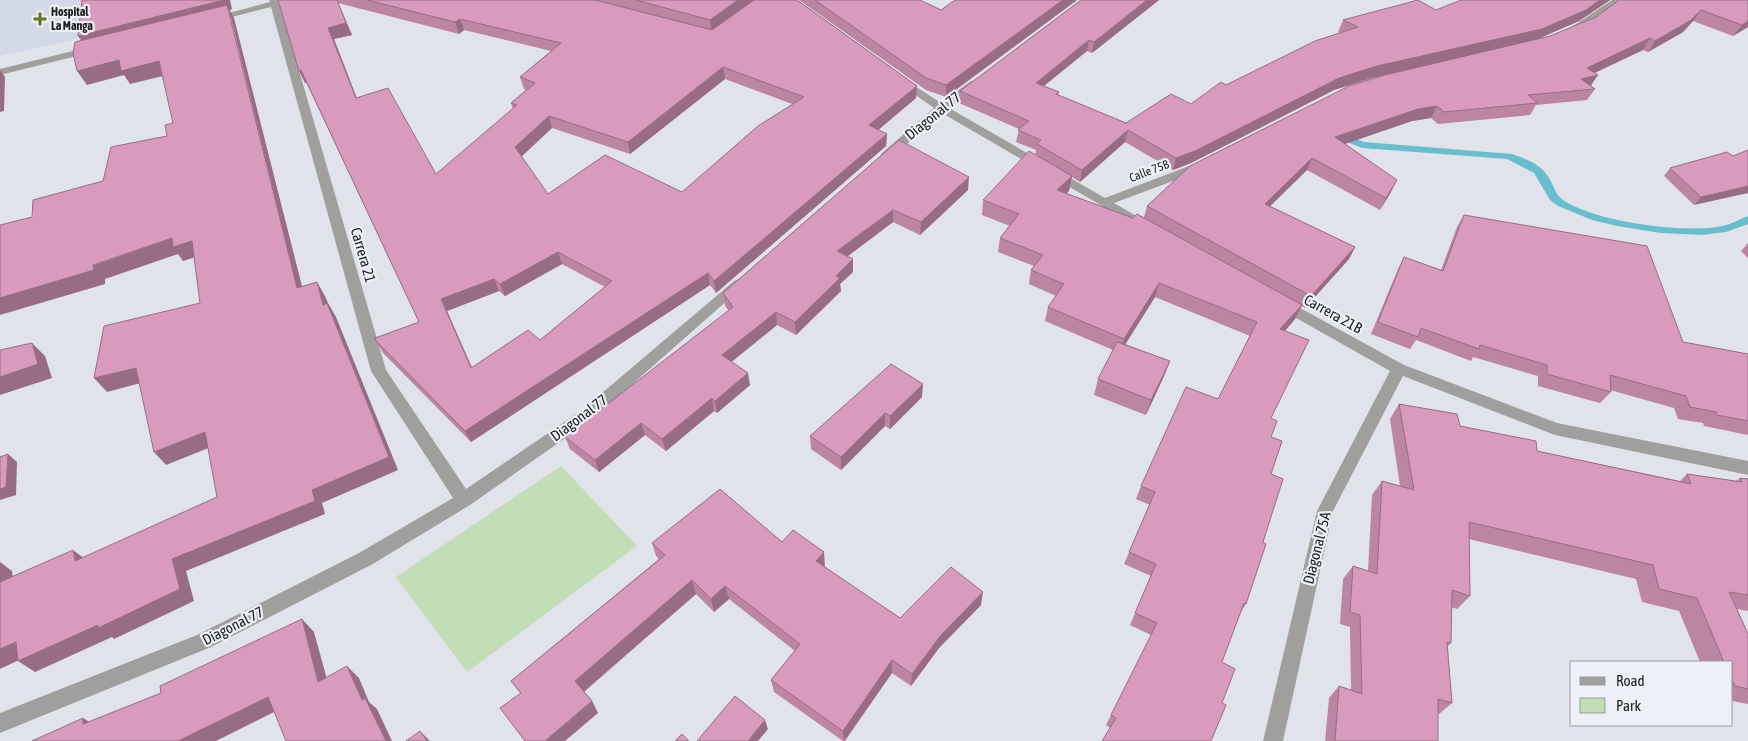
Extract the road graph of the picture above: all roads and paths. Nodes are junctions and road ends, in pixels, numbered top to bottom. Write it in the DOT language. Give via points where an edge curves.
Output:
graph roads {
  1 [pos="289,0"];
  2 [pos="1619,0"];
  3 [pos="274,2"];
  4 [pos="203,22"];
  5 [pos="1566,33"];
  6 [pos="106,46"];
  7 [pos="887,69"];
  8 [pos="0,72"];
  9 [pos="987,74"];
  10 [pos="941,108"];
  11 [pos="1213,159"];
  12 [pos="873,167"];
  13 [pos="1103,203"];
  14 [pos="1155,232"];
  15 [pos="753,271"];
  16 [pos="1269,296"];
  17 [pos="1399,369"];
  18 [pos="1748,468"];
  19 [pos="464,500"];
  20 [pos="0,723"];
  21 [pos="1274,741"];
  1 -- 3 [label="street"];
  2 -- 5 [label="street" via="1584,25"];
  3 -- 4 [label="street"];
  3 -- 19 [label="street, Carrera 21" via="380,372"];
  6 -- 8 [label="street"];
  7 -- 10 [label="street"];
  9 -- 10 [label="street, Diagonal 77"];
  10 -- 12 [label="street, Diagonal 77"];
  10 -- 13 [label="street"];
  11 -- 13 [label="street, Calle 75B"];
  13 -- 14 [label="street"];
  15 -- 19 [label="street, Diagonal 77" via="588,414"];
  16 -- 17 [label="street, Carrera 21B"];
  17 -- 18 [label="street, Carrera 21B" via="1555,428"];
  17 -- 21 [label="street, Diagonal 75A" via="1325,511"];
  19 -- 20 [label="street, Diagonal 77" via="365,559 204,641"];
}
